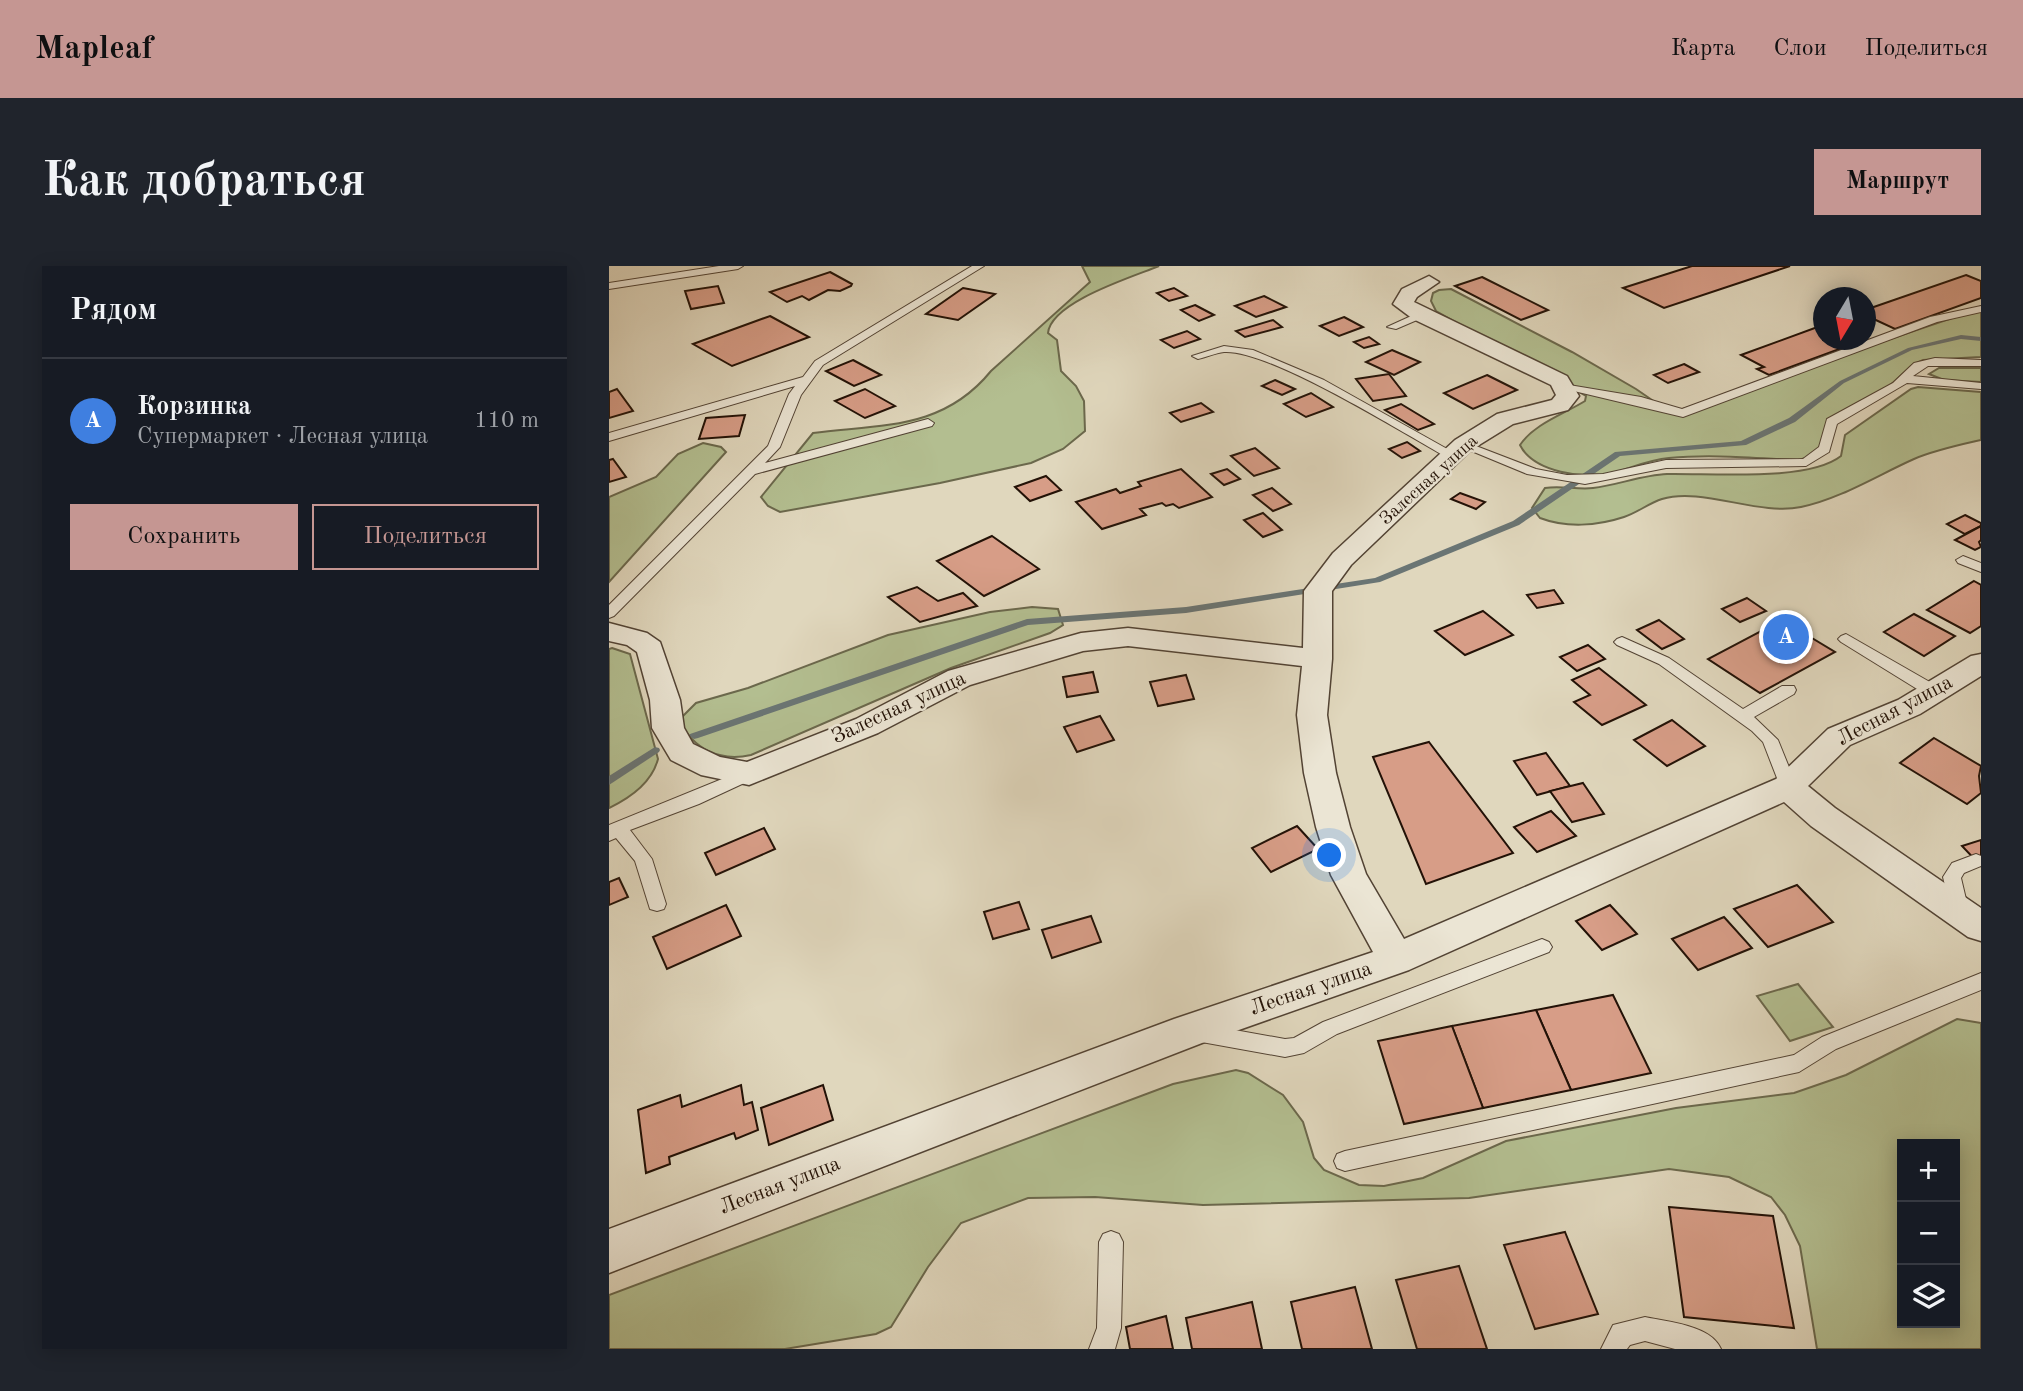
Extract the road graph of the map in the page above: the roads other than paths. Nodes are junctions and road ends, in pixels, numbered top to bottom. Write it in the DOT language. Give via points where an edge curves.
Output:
graph roads {
  1 [pos="738,266"];
  2 [pos="979,266"];
  3 [pos="1429,282"];
  4 [pos="609,286"];
  5 [pos="1981,309"];
  6 [pos="1420,315"];
  7 [pos="1392,327"];
  8 [pos="1198,356"];
  9 [pos="1981,363"];
  10 [pos="807,379"];
  11 [pos="1906,379"];
  12 [pos="1981,386"];
  13 [pos="1563,387"];
  14 [pos="928,423"];
  15 [pos="609,437"];
  16 [pos="1458,450"];
  17 [pos="750,471"];
  18 [pos="1963,559"];
  19 [pos="1981,568"];
  20 [pos="609,613"];
  21 [pos="609,632"];
  22 [pos="1846,639"];
  23 [pos="1622,642"];
  24 [pos="1317,659"];
  25 [pos="1976,671"];
  26 [pos="1788,690"];
  27 [pos="1936,693"];
  28 [pos="1743,716"];
  29 [pos="749,774"];
  30 [pos="1788,788"];
  31 [pos="613,831"];
  32 [pos="1976,861"];
  33 [pos="657,904"];
  34 [pos="1971,920"];
  35 [pos="1542,947"];
  36 [pos="1396,959"];
  37 [pos="1981,981"];
  38 [pos="1188,1031"];
  39 [pos="1345,1161"];
  40 [pos="1111,1242"];
  41 [pos="609,1251"];
  42 [pos="1102,1349"];
  43 [pos="1615,1349"];
  44 [pos="1708,1349"];
  1 -- 4 [label="lane"];
  2 -- 10 [label="lane" via="819,363"];
  3 -- 6 [label="street" via="1409,293 1403,304"];
  5 -- 13 [label="lane" via="1934,318 1683,413"];
  6 -- 7 [label="lane"];
  6 -- 13 [label="street" via="1559,381"];
  8 -- 16 [label="lane" via="1224,349 1249,352"];
  9 -- 11 [label="lane" via="1930,362 1917,365"];
  10 -- 15 [label="lane"];
  10 -- 17 [label="lane" via="795,394 774,447"];
  11 -- 12 [label="lane"];
  11 -- 16 [label="lane" via="1831,422 1825,449 1806,462 1667,464 1603,478 1573,479"];
  13 -- 16 [label="street, Залесная улица" via="1568,396 1560,405 1505,419"];
  14 -- 17 [label="lane"];
  16 -- 24 [label="street, Залесная улица" via="1342,559 1318,591"];
  17 -- 20 [label="lane"];
  18 -- 19 [label="lane"];
  21 -- 29 [label="street" via="650,648 668,728 682,752 712,767"];
  22 -- 27 [label="lane"];
  23 -- 28 [label="lane" via="1664,661"];
  24 -- 29 [label="street, Залесная улица" via="1128,636 1081,642 958,678 867,726"];
  24 -- 36 [label="street, Залесная улица" via="1312,715 1333,827 1349,875"];
  25 -- 27 [label="street, Лесная улица"];
  26 -- 28 [label="lane"];
  27 -- 30 [label="street, Лесная улица" via="1839,737"];
  28 -- 30 [label="lane" via="1770,740"];
  29 -- 31 [label="lane"];
  30 -- 34 [label="street"];
  30 -- 36 [label="street, Лесная улица"];
  31 -- 33 [label="lane" via="643,859"];
  32 -- 34 [label="lane" via="1958,868 1952,877"];
  35 -- 38 [label="lane" via="1330,1028 1297,1047"];
  36 -- 38 [label="street, Лесная улица"];
  37 -- 39 [label="lane" via="1829,1044 1799,1063"];
  38 -- 41 [label="street, Лесная улица"];
  40 -- 42 [label="lane" via="1109,1328"];
  43 -- 44 [label="lane" via="1622,1334 1645,1329"];
}
